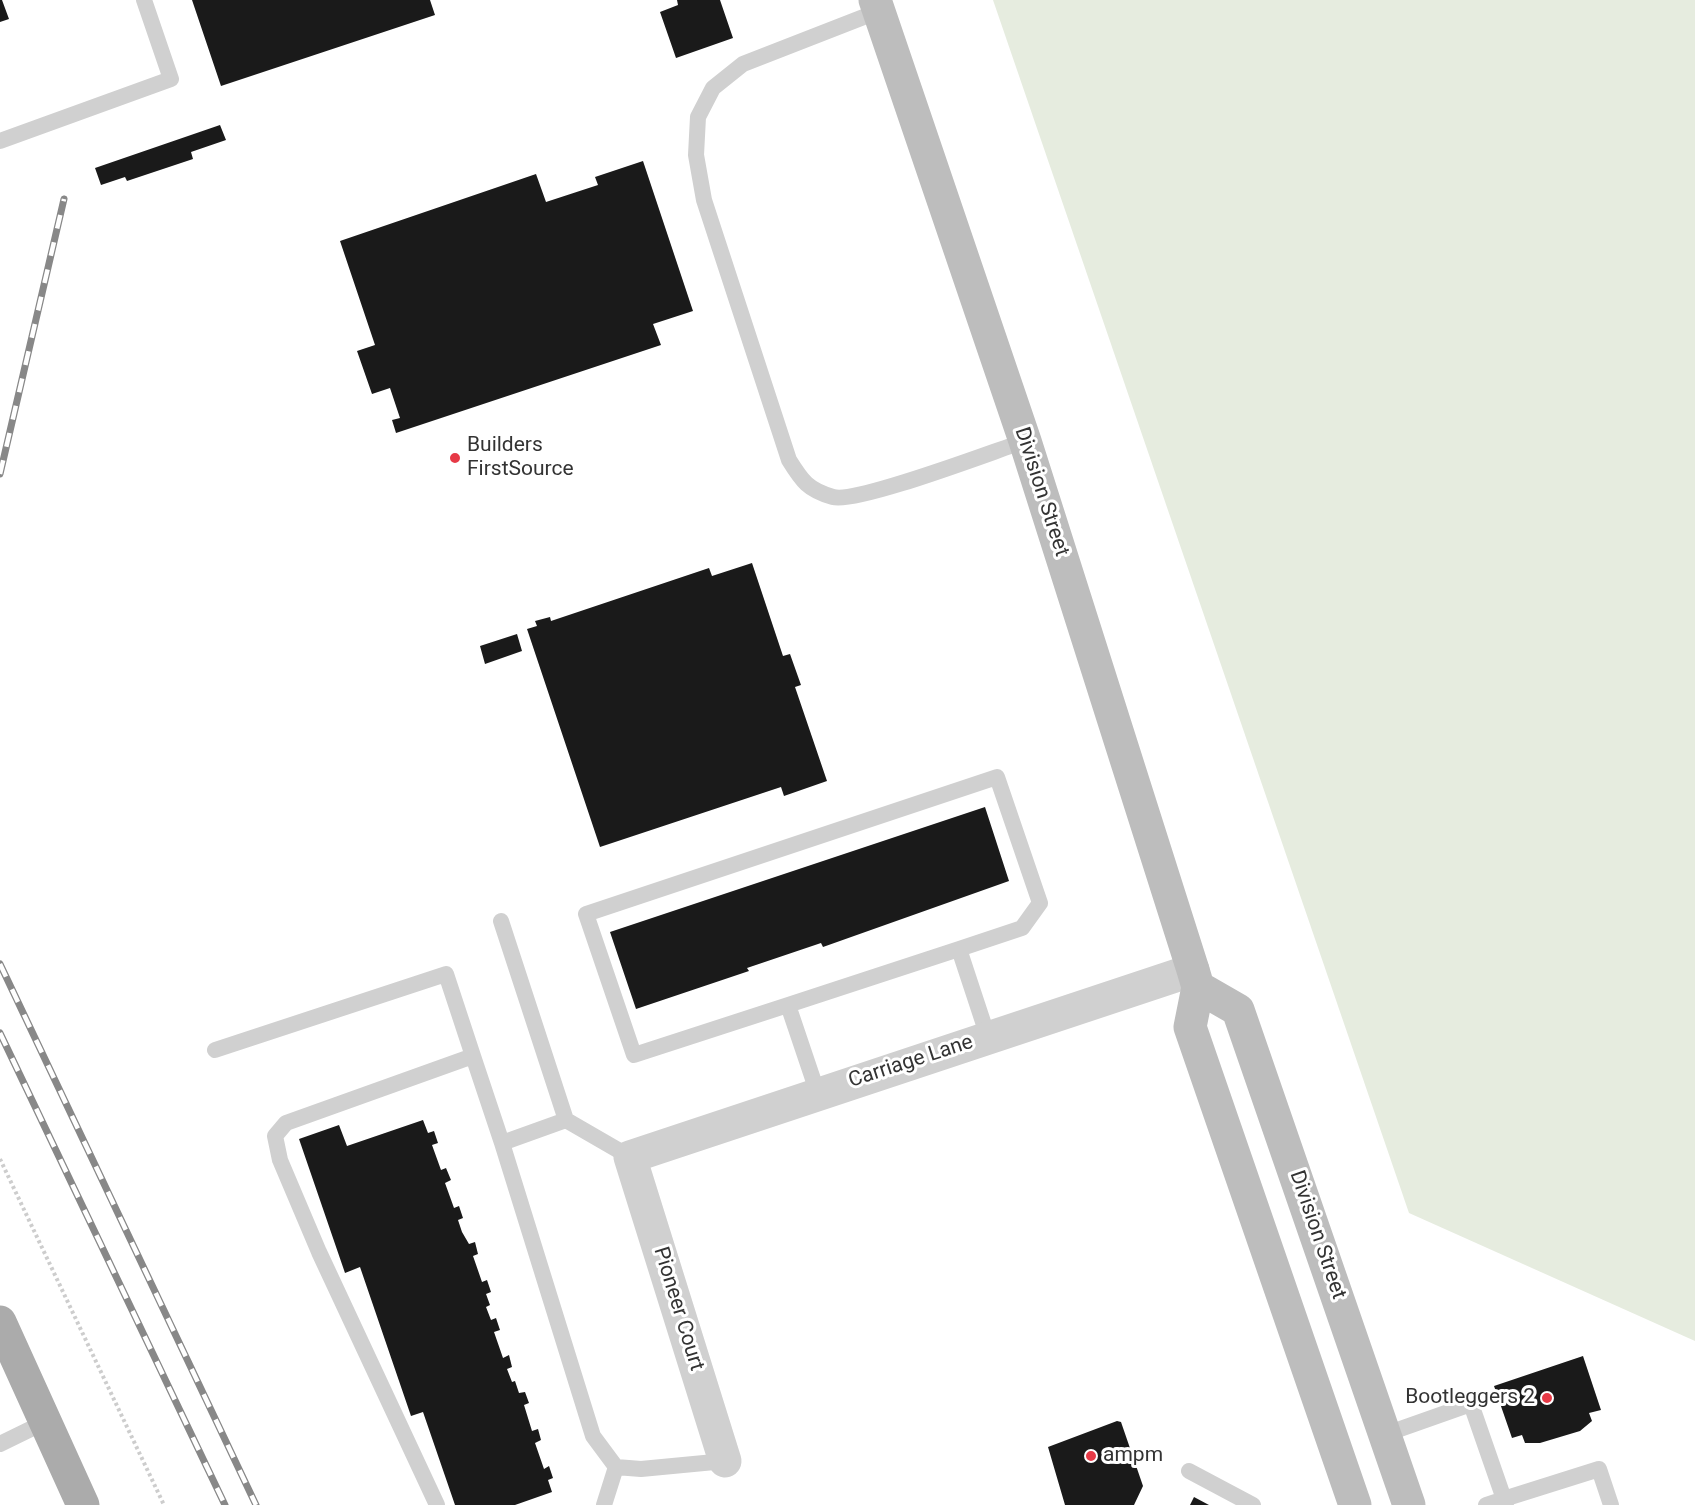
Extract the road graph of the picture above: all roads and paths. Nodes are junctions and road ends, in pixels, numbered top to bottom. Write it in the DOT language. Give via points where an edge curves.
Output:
graph roads {
  1 [pos="144,0"];
  2 [pos="877,6"];
  3 [pos="0,141"];
  4 [pos="1025,441"];
  5 [pos="501,921"];
  6 [pos="959,949"];
  7 [pos="1196,978"];
  8 [pos="788,1005"];
  9 [pos="988,1036"];
  10 [pos="215,1050"];
  11 [pos="473,1056"];
  12 [pos="818,1094"];
  13 [pos="566,1120"];
  14 [pos="502,1143"];
  15 [pos="630,1157"];
  16 [pos="0,1159"];
  17 [pos="0,1322"];
  18 [pos="45,1422"];
  19 [pos="1386,1434"];
  20 [pos="0,1444"];
  21 [pos="725,1461"];
  22 [pos="616,1467"];
  23 [pos="1189,1471"];
  24 [pos="1233,1500"];
  25 [pos="1505,1502"];
  26 [pos="83,1505"];
  27 [pos="164,1505"];
  28 [pos="437,1505"];
  29 [pos="604,1505"];
  30 [pos="1253,1505"];
  31 [pos="1355,1505"];
  32 [pos="1409,1505"];
  33 [pos="1486,1505"];
  34 [pos="1611,1505"];
  1 -- 3 [label="lane" via="171,79"];
  2 -- 4 [label="main road, Division Street"];
  2 -- 4 [label="lane" via="743,64 712,88 698,117 696,155 704,200 789,460 806,486 835,498 873,492"];
  4 -- 7 [label="main road, Division Street"];
  5 -- 13 [label="lane"];
  6 -- 8 [label="lane"];
  6 -- 8 [label="lane" via="1022,928 1040,903 997,777 586,914 634,1055"];
  6 -- 9 [label="lane"];
  7 -- 9 [label="street, Carriage Lane"];
  7 -- 19 [label="main road, Division Street" via="1238,1010"];
  7 -- 31 [label="main road, Division Street" via="1190,1027"];
  8 -- 12 [label="lane"];
  9 -- 12 [label="street, Carriage Lane"];
  10 -- 11 [label="lane" via="446,974"];
  11 -- 14 [label="lane"];
  11 -- 28 [label="lane" via="286,1123 275,1136 280,1160 319,1252"];
  12 -- 15 [label="street, Carriage Lane"];
  13 -- 14 [label="lane"];
  13 -- 15 [label="lane"];
  14 -- 22 [label="lane" via="593,1436"];
  15 -- 21 [label="street, Pioneer Court"];
  16 -- 27 [label="path"];
  17 -- 18 [label="main road"];
  18 -- 20 [label="lane"];
  18 -- 26 [label="main road"];
  19 -- 25 [label="lane" via="1471,1404"];
  19 -- 32 [label="main road, Division Street"];
  21 -- 22 [label="lane" via="641,1469"];
  22 -- 29 [label="lane"];
  23 -- 24 [label="lane"];
  24 -- 30 [label="lane"];
  25 -- 33 [label="lane"];
  25 -- 34 [label="lane" via="1599,1469"];
}
